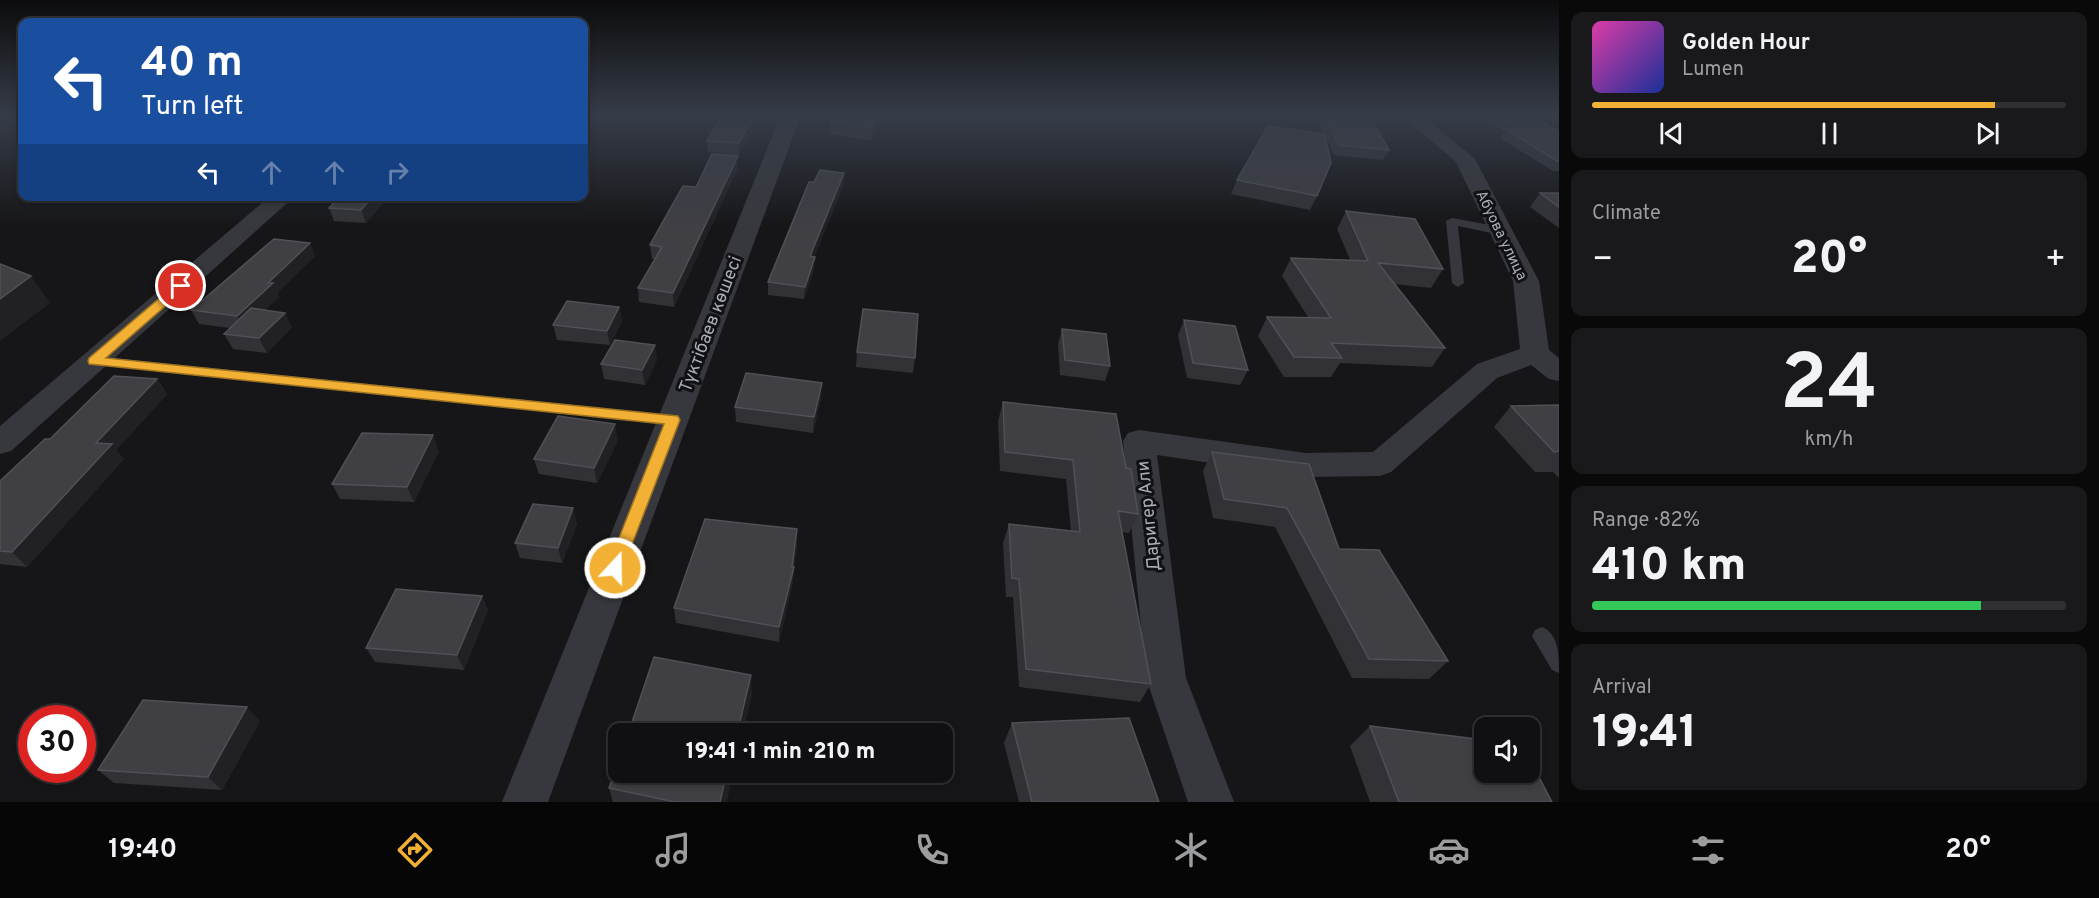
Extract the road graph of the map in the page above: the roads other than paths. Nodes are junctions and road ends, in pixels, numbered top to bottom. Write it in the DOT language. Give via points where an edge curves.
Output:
graph roads {
  1 [pos="777,152"];
  2 [pos="1457,152"];
  3 [pos="278,201"];
  4 [pos="1501,231"];
  5 [pos="1458,283"];
  6 [pos="94,361"];
  7 [pos="1547,363"];
  8 [pos="673,420"];
  9 [pos="0,443"];
  10 [pos="1542,636"];
  11 [pos="1559,664"];
  12 [pos="525,802"];
  13 [pos="1210,802"];
  1 -- 8 [label="street, Түктібаев көшесі"];
  2 -- 4 [label="street, Абуова улица" via="1465,159"];
  3 -- 6 [label="street"];
  4 -- 5 [label="lane" via="1452,221"];
  4 -- 7 [label="street, Абуова улица" via="1526,280"];
  6 -- 8 [label="lane"];
  6 -- 9 [label="street"];
  7 -- 13 [label="street, Даригер Али" via="1487,371 1380,464 1306,465 1139,441 1166,678"];
  8 -- 12 [label="street, Түктібаев көшесі"];
  10 -- 11 [label="lane"];
}
